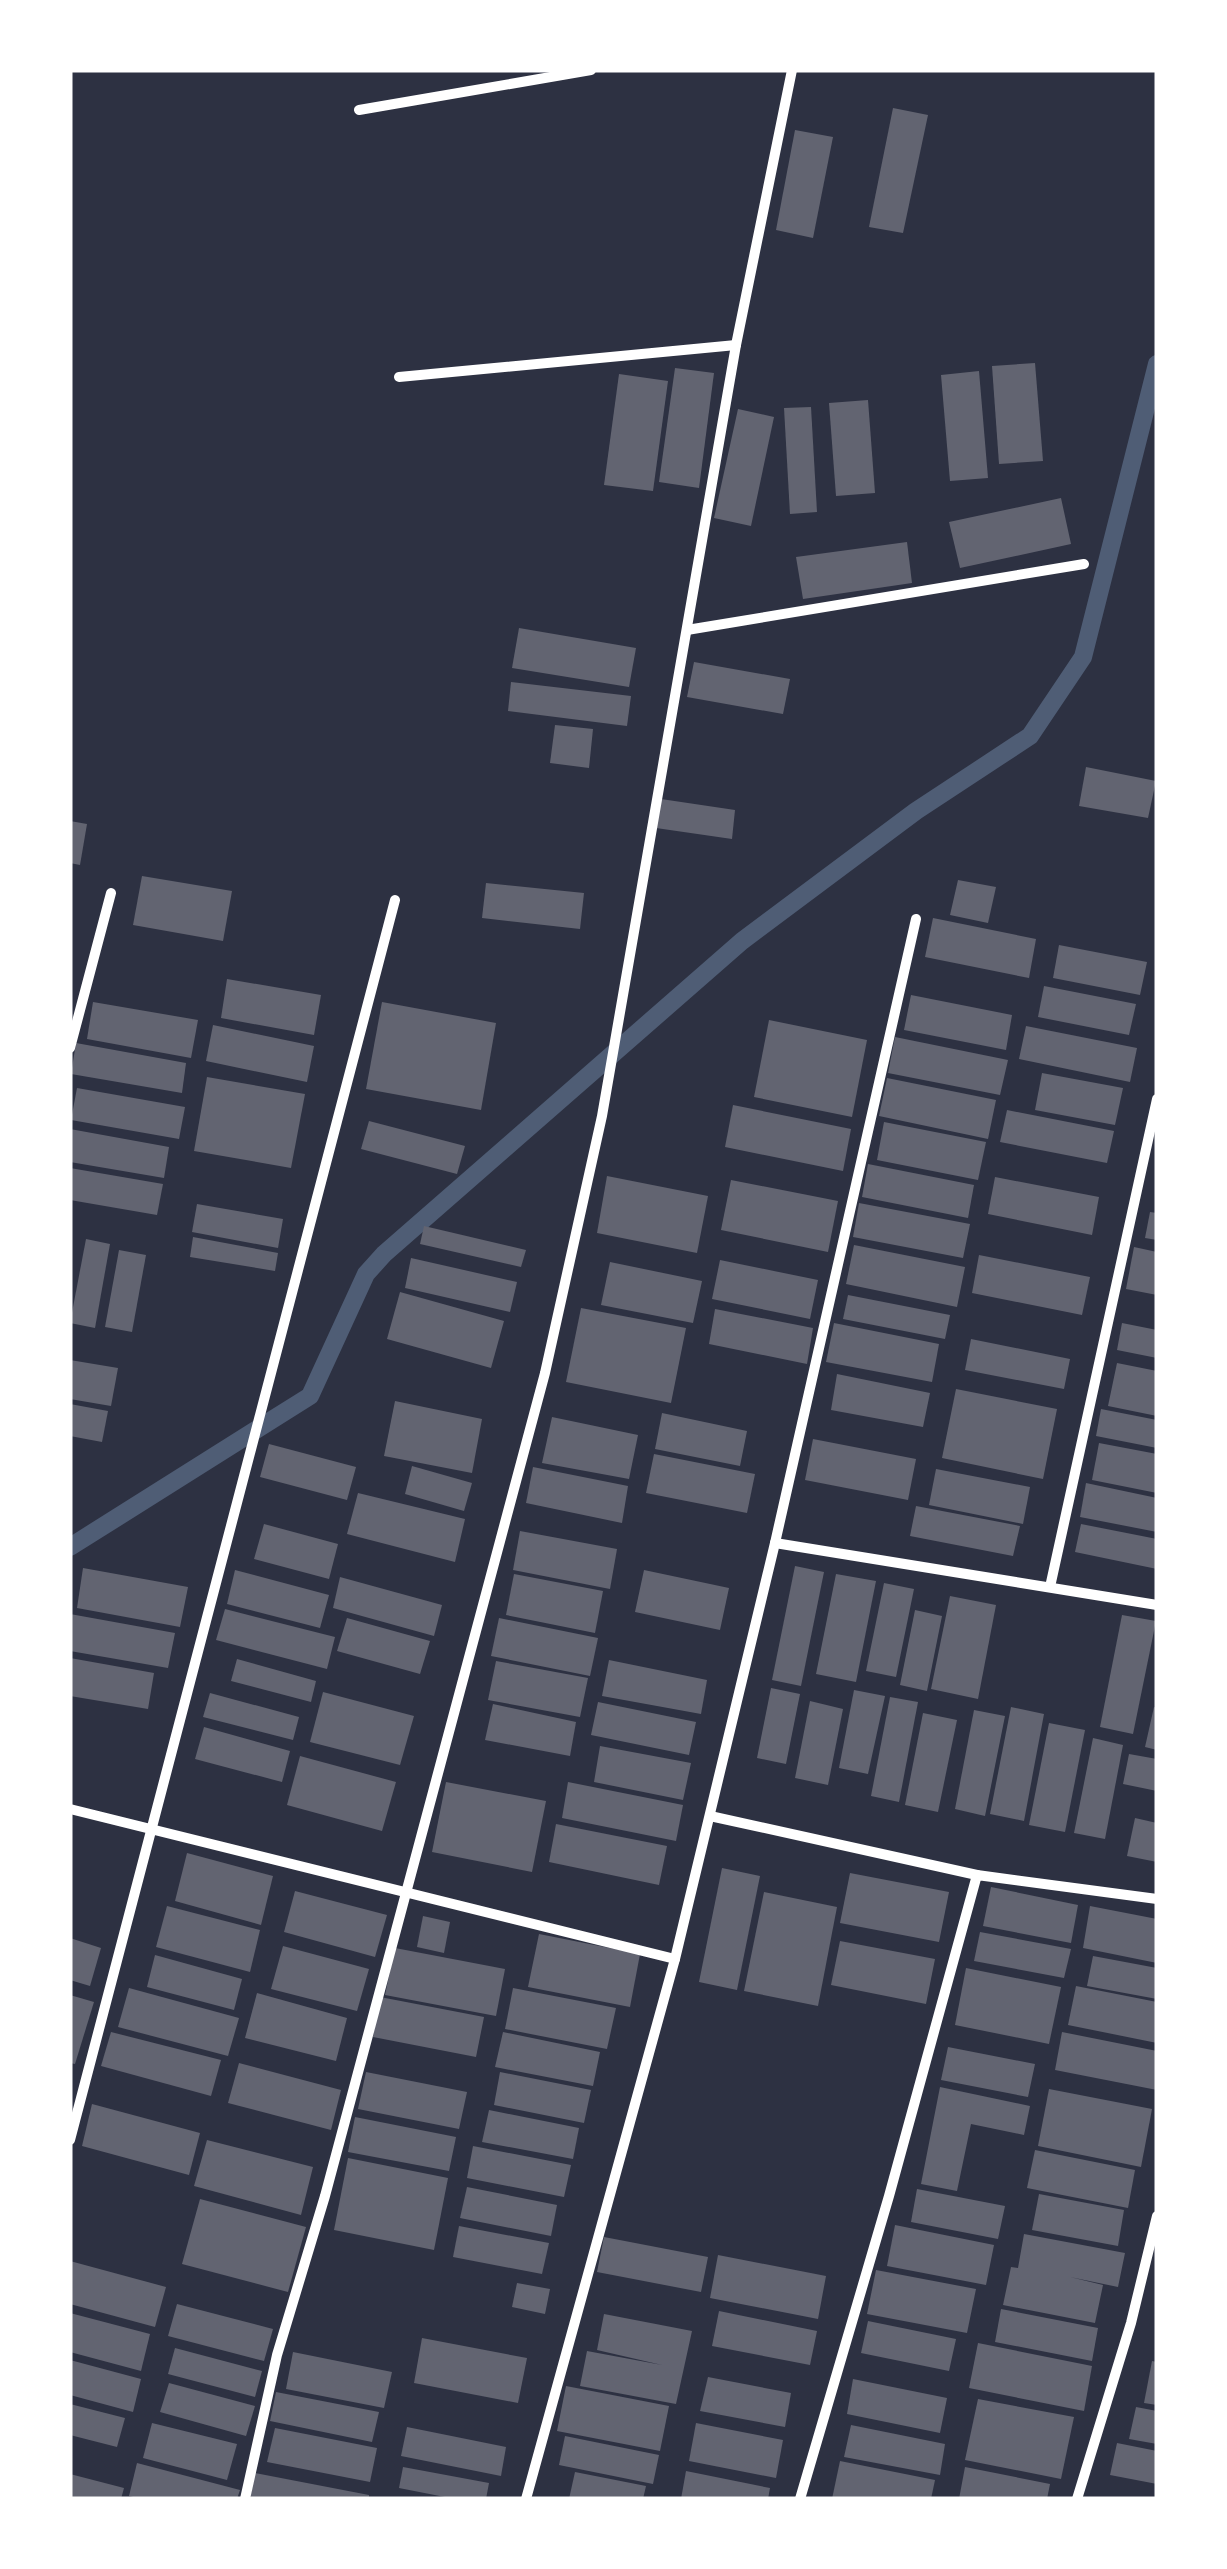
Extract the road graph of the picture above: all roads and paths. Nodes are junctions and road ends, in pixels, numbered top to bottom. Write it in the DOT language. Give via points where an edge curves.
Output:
graph roads {
  1 [pos="591,70"];
  2 [pos="792,70"];
  3 [pos="359,110"];
  4 [pos="736,344"];
  5 [pos="399,377"];
  6 [pos="1084,564"];
  7 [pos="688,630"];
  8 [pos="111,893"];
  9 [pos="395,900"];
  10 [pos="916,919"];
  11 [pos="70,1048"];
  12 [pos="1157,1100"];
  13 [pos="775,1543"];
  14 [pos="1050,1588"];
  15 [pos="1157,1605"];
  16 [pos="70,1809"];
  17 [pos="710,1816"];
  18 [pos="153,1829"];
  19 [pos="977,1875"];
  20 [pos="404,1892"];
  21 [pos="1157,1899"];
  22 [pos="675,1959"];
  23 [pos="70,2140"];
  24 [pos="1157,2216"];
  25 [pos="245,2499"];
  26 [pos="526,2499"];
  27 [pos="800,2499"];
  28 [pos="1077,2499"];
  1 -- 3 [label="street"];
  2 -- 4 [label="street"];
  4 -- 5 [label="street"];
  4 -- 7 [label="street"];
  6 -- 7 [label="street"];
  7 -- 20 [label="street" via="602,1116 546,1372"];
  8 -- 11 [label="street"];
  9 -- 18 [label="street"];
  10 -- 13 [label="street"];
  12 -- 14 [label="street"];
  13 -- 14 [label="street"];
  13 -- 17 [label="street"];
  14 -- 15 [label="street"];
  16 -- 18 [label="street"];
  17 -- 19 [label="street"];
  17 -- 22 [label="street"];
  18 -- 20 [label="street"];
  18 -- 23 [label="street"];
  19 -- 21 [label="street"];
  19 -- 27 [label="street"];
  20 -- 22 [label="street"];
  20 -- 25 [label="street" via="326,2196 277,2355"];
  22 -- 26 [label="street"];
  24 -- 28 [label="street"];
}
